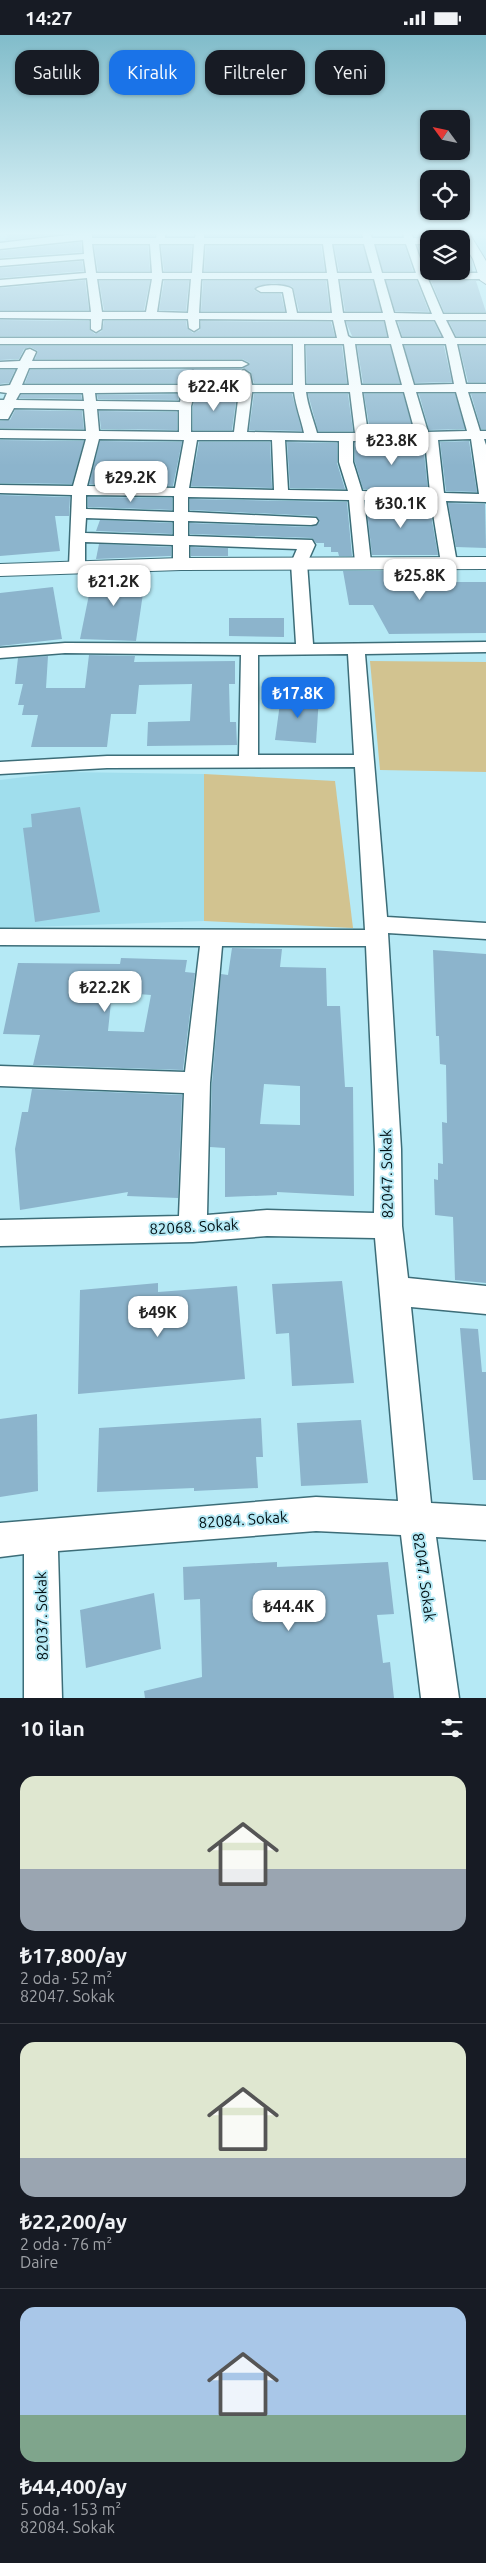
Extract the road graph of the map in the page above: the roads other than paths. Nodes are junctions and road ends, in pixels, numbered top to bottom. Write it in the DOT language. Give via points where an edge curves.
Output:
graph roads {
  1 [pos="97,311"];
  2 [pos="152,311"];
  3 [pos="195,311"];
  4 [pos="292,311"];
  5 [pos="337,311"];
  6 [pos="386,311"];
  7 [pos="436,311"];
  8 [pos="0,315"];
  9 [pos="98,316"];
  10 [pos="151,316"];
  11 [pos="193,316"];
  12 [pos="338,316"];
  13 [pos="387,316"];
  14 [pos="293,317"];
  15 [pos="439,317"];
  16 [pos="486,317"];
  17 [pos="279,329"];
  18 [pos="395,340"];
  19 [pos="0,341"];
  20 [pos="33,341"];
  21 [pos="252,341"];
  22 [pos="299,341"];
  23 [pos="349,341"];
  24 [pos="451,341"];
  25 [pos="486,341"];
  26 [pos="94,342"];
  27 [pos="199,342"];
  28 [pos="242,364"];
  29 [pos="0,365"];
  30 [pos="26,365"];
  31 [pos="194,365"];
  32 [pos="461,387"];
  33 [pos="486,387"];
  34 [pos="246,388"];
  35 [pos="300,388"];
  36 [pos="354,388"];
  37 [pos="410,388"];
  38 [pos="0,389"];
  39 [pos="16,389"];
  40 [pos="89,389"];
  41 [pos="190,389"];
  42 [pos="4,404"];
  43 [pos="90,405"];
  44 [pos="185,406"];
  45 [pos="0,425"];
  46 [pos="0,434"];
  47 [pos="480,434"];
  48 [pos="93,435"];
  49 [pos="427,435"];
  50 [pos="188,436"];
  51 [pos="240,436"];
  52 [pos="278,437"];
  53 [pos="311,437"];
  54 [pos="346,437"];
  55 [pos="362,437"];
  56 [pos="0,489"];
  57 [pos="79,490"];
  58 [pos="281,490"];
  59 [pos="181,493"];
  60 [pos="308,496"];
  61 [pos="356,496"];
  62 [pos="486,496"];
  63 [pos="438,498"];
  64 [pos="77,513"];
  65 [pos="182,516"];
  66 [pos="311,521"];
  67 [pos="76,537"];
  68 [pos="182,539"];
  69 [pos="303,554"];
  70 [pos="364,562"];
  71 [pos="449,563"];
  72 [pos="486,563"];
  73 [pos="181,564"];
  74 [pos="77,566"];
  75 [pos="0,569"];
  76 [pos="356,647"];
  77 [pos="486,647"];
  78 [pos="305,648"];
  79 [pos="250,650"];
  80 [pos="0,653"];
  81 [pos="248,761"];
  82 [pos="362,761"];
  83 [pos="0,768"];
  84 [pos="376,931"];
  85 [pos="486,931"];
  86 [pos="212,936"];
  87 [pos="0,937"];
  88 [pos="0,1075"];
  89 [pos="197,1083"];
  90 [pos="388,1226"];
  91 [pos="193,1229"];
  92 [pos="0,1233"];
  93 [pos="394,1291"];
  94 [pos="486,1300"];
  95 [pos="416,1519"];
  96 [pos="486,1523"];
  97 [pos="41,1535"];
  98 [pos="0,1540"];
  99 [pos="43,1698"];
  100 [pos="440,1698"];
  1 -- 9 [label="street"];
  2 -- 10 [label="street"];
  3 -- 11 [label="street"];
  4 -- 14 [label="street"];
  5 -- 12 [label="street"];
  6 -- 13 [label="street"];
  7 -- 15 [label="street"];
  8 -- 9 [label="street" via="25,311"];
  9 -- 10 [label="street"];
  9 -- 26 [label="street"];
  10 -- 11 [label="street"];
  11 -- 17 [label="street"];
  11 -- 27 [label="street"];
  12 -- 13 [label="street"];
  12 -- 14 [label="street"];
  12 -- 23 [label="street" via="343,338"];
  13 -- 15 [label="street"];
  13 -- 18 [label="street"];
  14 -- 17 [label="street"];
  15 -- 16 [label="street"];
  15 -- 24 [label="street"];
  17 -- 21 [label="street"];
  17 -- 22 [label="street"];
  18 -- 23 [label="street"];
  18 -- 24 [label="street"];
  18 -- 37 [label="street"];
  19 -- 20 [label="street"];
  20 -- 26 [label="street"];
  20 -- 30 [label="street"];
  21 -- 27 [label="street"];
  21 -- 28 [label="street"];
  22 -- 23 [label="street"];
  22 -- 35 [label="street" via="296,353"];
  23 -- 36 [label="street"];
  24 -- 25 [label="street"];
  24 -- 32 [label="street"];
  26 -- 27 [label="street"];
  27 -- 31 [label="street"];
  28 -- 31 [label="street"];
  28 -- 34 [label="street"];
  29 -- 30 [label="street"];
  30 -- 31 [label="street"];
  30 -- 39 [label="street"];
  31 -- 41 [label="street"];
  32 -- 33 [label="street"];
  32 -- 37 [label="street"];
  32 -- 47 [label="street"];
  34 -- 35 [label="street"];
  34 -- 41 [label="street"];
  34 -- 51 [label="street"];
  35 -- 36 [label="street"];
  35 -- 53 [label="street"];
  36 -- 37 [label="street"];
  36 -- 55 [label="street"];
  37 -- 49 [label="street"];
  38 -- 39 [label="street"];
  39 -- 40 [label="street"];
  39 -- 42 [label="street"];
  40 -- 41 [label="street"];
  40 -- 43 [label="street"];
  41 -- 44 [label="street"];
  42 -- 43 [label="street"];
  42 -- 45 [label="street"];
  43 -- 44 [label="street"];
  43 -- 48 [label="street"];
  44 -- 50 [label="street"];
  46 -- 48 [label="street"];
  47 -- 49 [label="street"];
  47 -- 62 [label="street"];
  48 -- 50 [label="street"];
  48 -- 57 [label="street"];
  49 -- 55 [label="street"];
  49 -- 63 [label="street"];
  50 -- 51 [label="street"];
  50 -- 59 [label="street"];
  51 -- 52 [label="street"];
  52 -- 53 [label="street"];
  52 -- 58 [label="street"];
  53 -- 54 [label="street"];
  54 -- 55 [label="street"];
  54 -- 61 [label="street" via="346,463"];
  56 -- 57 [label="street"];
  57 -- 59 [label="street"];
  57 -- 64 [label="street"];
  59 -- 60 [label="street"];
  59 -- 65 [label="street"];
  60 -- 61 [label="street"];
  60 -- 66 [label="street"];
  61 -- 63 [label="street"];
  61 -- 70 [label="street"];
  62 -- 63 [label="street"];
  63 -- 71 [label="street"];
  64 -- 65 [label="street"];
  64 -- 67 [label="street"];
  65 -- 66 [label="street"];
  65 -- 68 [label="street"];
  66 -- 69 [label="street"];
  67 -- 68 [label="street"];
  67 -- 74 [label="street"];
  68 -- 69 [label="street"];
  68 -- 73 [label="street"];
  69 -- 70 [label="street"];
  69 -- 73 [label="street"];
  69 -- 78 [label="street"];
  70 -- 71 [label="street"];
  71 -- 72 [label="street"];
  73 -- 74 [label="street"];
  74 -- 75 [label="street"];
  76 -- 77 [label="street"];
  76 -- 78 [label="street"];
  76 -- 82 [label="street, 82047. Sokak"];
  78 -- 79 [label="street"];
  79 -- 80 [label="street" via="65,648"];
  79 -- 81 [label="street"];
  81 -- 82 [label="street"];
  81 -- 83 [label="street" via="107,762"];
  82 -- 84 [label="street, 82047. Sokak"];
  84 -- 85 [label="street"];
  84 -- 86 [label="street"];
  84 -- 90 [label="street, 82047. Sokak" via="388,1149"];
  86 -- 87 [label="street"];
  86 -- 89 [label="street"];
  88 -- 89 [label="street"];
  89 -- 91 [label="street"];
  90 -- 91 [label="street, 82068. Sokak" via="267,1223"];
  90 -- 93 [label="street, 82047. Sokak"];
  91 -- 92 [label="street, 82068. Sokak"];
  93 -- 94 [label="street"];
  93 -- 95 [label="street, 82047. Sokak"];
  95 -- 96 [label="street, 82084. Sokak"];
  95 -- 97 [label="street, 82084. Sokak" via="316,1514"];
  95 -- 100 [label="street, 82047. Sokak"];
  97 -- 98 [label="street, 82084. Sokak"];
  97 -- 99 [label="street, 82037. Sokak"];
}
